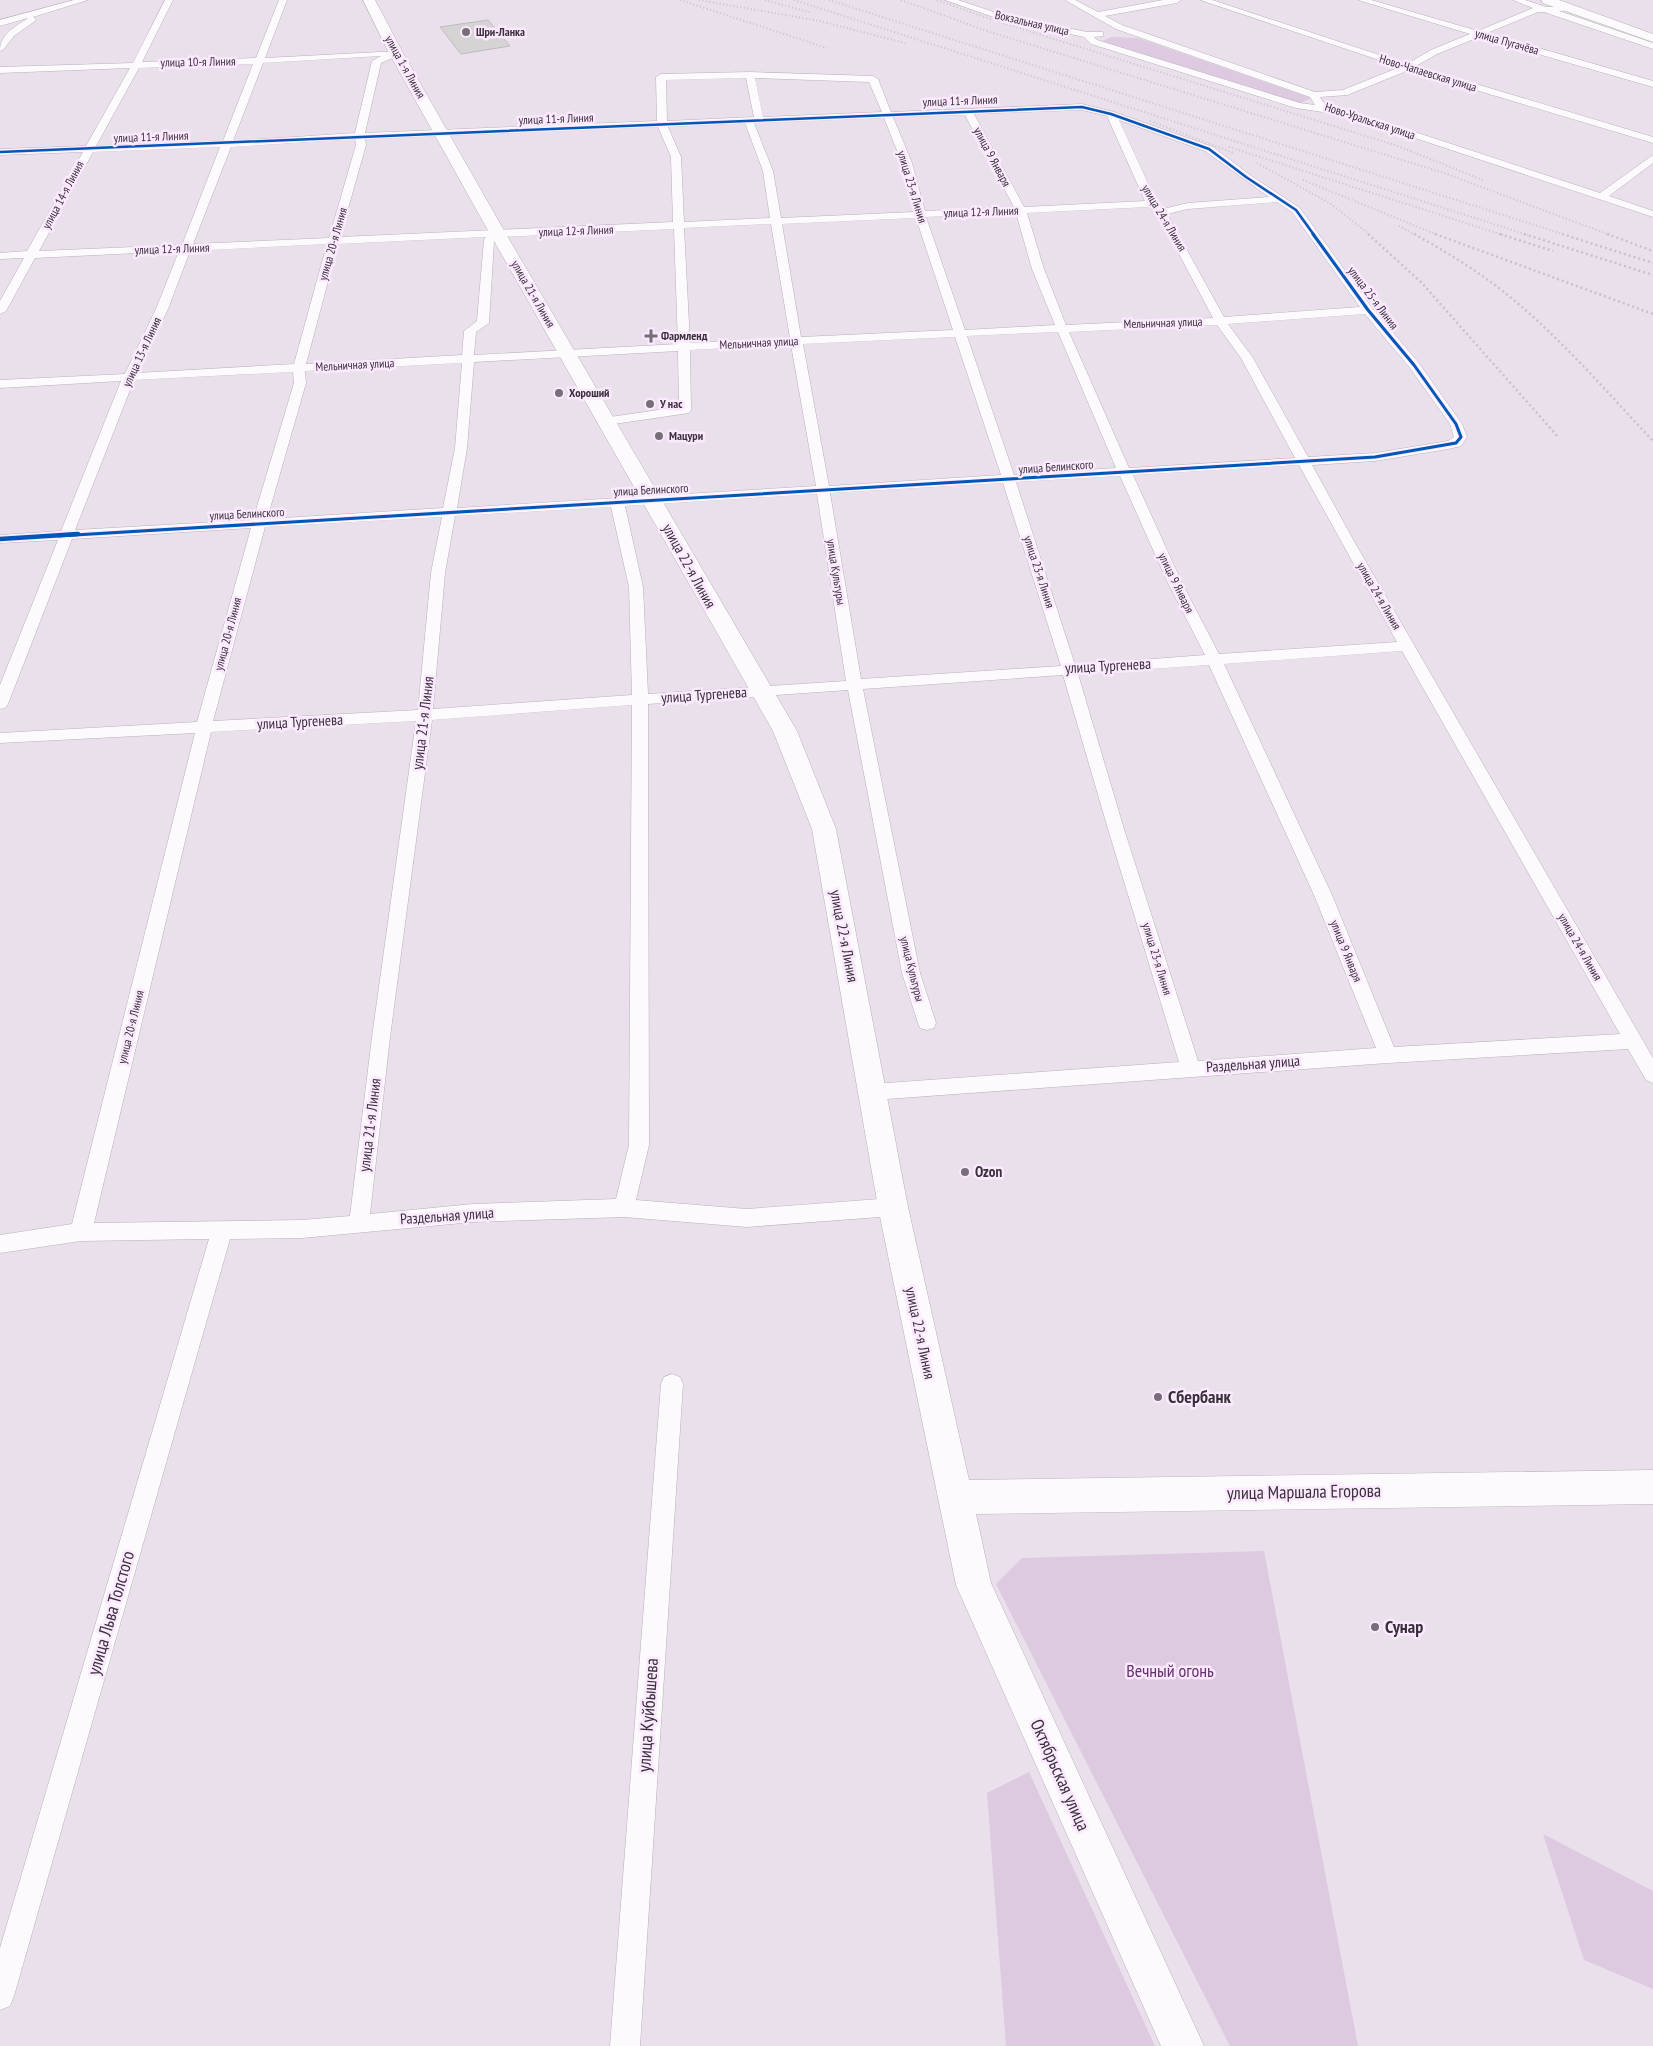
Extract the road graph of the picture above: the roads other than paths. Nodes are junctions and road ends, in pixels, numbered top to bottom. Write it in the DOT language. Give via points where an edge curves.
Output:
graph roads {
  1 [pos="84,0"];
  2 [pos="169,0"];
  3 [pos="283,0"];
  4 [pos="369,0"];
  5 [pos="948,0"];
  6 [pos="1069,0"];
  7 [pos="1177,0"];
  8 [pos="1204,0"];
  9 [pos="1362,0"];
  10 [pos="1517,0"];
  11 [pos="1547,5"];
  12 [pos="46,8"];
  13 [pos="1096,16"];
  14 [pos="1110,22"];
  15 [pos="0,23"];
  16 [pos="1100,34"];
  17 [pos="1479,34"];
  18 [pos="1087,35"];
  19 [pos="1141,35"];
  20 [pos="1653,38"];
  21 [pos="1653,46"];
  22 [pos="0,48"];
  23 [pos="396,53"];
  24 [pos="257,61"];
  25 [pos="137,64"];
  26 [pos="1408,67"];
  27 [pos="0,70"];
  28 [pos="750,75"];
  29 [pos="1653,84"];
  30 [pos="1314,95"];
  31 [pos="1330,110"];
  32 [pos="968,111"];
  33 [pos="888,114"];
  34 [pos="1111,114"];
  35 [pos="754,120"];
  36 [pos="662,124"];
  37 [pos="442,133"];
  38 [pos="359,136"];
  39 [pos="1653,140"];
  40 [pos="226,144"];
  41 [pos="88,149"];
  42 [pos="0,152"];
  43 [pos="1653,158"];
  44 [pos="1602,196"];
  45 [pos="1280,199"];
  46 [pos="1156,208"];
  47 [pos="1021,211"];
  48 [pos="920,214"];
  49 [pos="1653,214"];
  50 [pos="776,222"];
  51 [pos="680,226"];
  52 [pos="498,234"];
  53 [pos="332,242"];
  54 [pos="185,249"];
  55 [pos="31,255"];
  56 [pos="0,256"];
  57 [pos="0,310"];
  58 [pos="1368,310"];
  59 [pos="1220,320"];
  60 [pos="1062,327"];
  61 [pos="961,333"];
  62 [pos="796,341"];
  63 [pos="684,347"];
  64 [pos="567,354"];
  65 [pos="468,359"];
  66 [pos="299,369"];
  67 [pos="130,376"];
  68 [pos="0,384"];
  69 [pos="606,421"];
  70 [pos="1304,462"];
  71 [pos="1125,473"];
  72 [pos="1009,480"];
  73 [pos="823,490"];
  74 [pos="652,500"];
  75 [pos="617,502"];
  76 [pos="450,511"];
  77 [pos="258,523"];
  78 [pos="68,535"];
  79 [pos="0,539"];
  80 [pos="1408,646"];
  81 [pos="1214,660"];
  82 [pos="1069,668"];
  83 [pos="854,684"];
  84 [pos="761,691"];
  85 [pos="640,700"];
  86 [pos="0,704"];
  87 [pos="425,715"];
  88 [pos="204,727"];
  89 [pos="0,738"];
  90 [pos="927,1023"];
  91 [pos="1634,1041"];
  92 [pos="1388,1054"];
  93 [pos="1191,1069"];
  94 [pos="1653,1075"];
  95 [pos="874,1092"];
  96 [pos="893,1207"];
  97 [pos="624,1208"];
  98 [pos="359,1224"];
  99 [pos="222,1230"];
  100 [pos="81,1232"];
  101 [pos="0,1244"];
  102 [pos="672,1384"];
  103 [pos="1653,1487"];
  104 [pos="955,1497"];
  105 [pos="0,1996"];
  106 [pos="624,2046"];
  107 [pos="1183,2046"];
  1 -- 12 [label="street"];
  2 -- 25 [label="street, улица 14-я Линия"];
  3 -- 24 [label="street, улица 13-я Линия"];
  4 -- 23 [label="main road, улица 1-я Линия"];
  5 -- 18 [label="street, Вокзальная улица" via="1002,18"];
  6 -- 13 [label="street, Ново-Уральская улица"];
  7 -- 13 [label="street"];
  8 -- 26 [label="street, Ново-Чапаевская улица"];
  9 -- 17 [label="street, улица Пугачёва"];
  10 -- 11 [label="street"];
  11 -- 17 [label="street"];
  11 -- 20 [label="main road" via="1569,8"];
  11 -- 21 [label="street"];
  12 -- 15 [label="street"];
  12 -- 22 [label="street" via="11,34"];
  13 -- 14 [label="street, Ново-Уральская улица"];
  14 -- 16 [label="street" via="1108,29"];
  14 -- 19 [label="street, Ново-Уральская улица"];
  16 -- 18 [label="street, Вокзальная улица"];
  16 -- 19 [label="street, Вокзальная улица"];
  17 -- 26 [label="street" via="1434,52"];
  17 -- 29 [label="street, улица Пугачёва"];
  18 -- 31 [label="street" via="1094,42 1299,106"];
  19 -- 30 [label="street, Ново-Уральская улица"];
  23 -- 24 [label="street, улица 10-я Линия"];
  23 -- 37 [label="main road, улица 1-я Линия"];
  23 -- 38 [label="street, улица 20-я Линия" via="377,61"];
  24 -- 25 [label="street, улица 10-я Линия"];
  24 -- 40 [label="street, улица 13-я Линия"];
  25 -- 27 [label="street, улица 10-я Линия"];
  25 -- 41 [label="street, улица 14-я Линия"];
  26 -- 30 [label="street" via="1344,93"];
  26 -- 39 [label="street, Ново-Чапаевская улица"];
  28 -- 33 [label="street, улица 23-я Линия" via="874,79"];
  28 -- 35 [label="street"];
  28 -- 36 [label="street" via="661,77"];
  30 -- 31 [label="street, Ново-Уральская улица" via="1319,104"];
  31 -- 44 [label="street, Ново-Уральская улица"];
  32 -- 33 [label="street, улица 11-я Линия"];
  32 -- 34 [label="street, улица 11-я Линия" via="1082,107"];
  32 -- 47 [label="street, улица 9 Января"];
  33 -- 35 [label="street, улица 11-я Линия"];
  33 -- 48 [label="street, улица 23-я Линия" via="907,163"];
  34 -- 45 [label="street, улица 25-я Линия" via="1210,150"];
  34 -- 46 [label="street, улица 24-я Линия"];
  35 -- 36 [label="street, улица 11-я Линия"];
  35 -- 50 [label="street, улица Культуры" via="768,171"];
  36 -- 37 [label="street, улица 11-я Линия"];
  36 -- 51 [label="street" via="676,157"];
  37 -- 38 [label="street, улица 11-я Линия"];
  37 -- 52 [label="main road, улица 21-я Линия"];
  38 -- 40 [label="street, улица 11-я Линия"];
  38 -- 53 [label="street, улица 20-я Линия" via="361,145"];
  40 -- 41 [label="street, улица 11-я Линия"];
  40 -- 54 [label="street, улица 13-я Линия"];
  41 -- 42 [label="street, улица 11-я Линия"];
  41 -- 55 [label="street, улица 14-я Линия"];
  43 -- 44 [label="street"];
  44 -- 49 [label="street, Ново-Уральская улица"];
  45 -- 46 [label="street, улица 12-я Линия"];
  45 -- 58 [label="street, улица 25-я Линия" via="1296,210"];
  46 -- 47 [label="street, улица 12-я Линия"];
  46 -- 59 [label="street, улица 24-я Линия" via="1166,219"];
  47 -- 48 [label="street, улица 12-я Линия"];
  47 -- 60 [label="street, улица 9 Января" via="1038,269"];
  48 -- 50 [label="street, улица 12-я Линия"];
  48 -- 61 [label="street, улица 23-я Линия"];
  50 -- 51 [label="street, улица 12-я Линия"];
  50 -- 62 [label="street, улица Культуры"];
  51 -- 52 [label="street, улица 12-я Линия"];
  51 -- 63 [label="street"];
  52 -- 53 [label="street, улица 12-я Линия"];
  52 -- 64 [label="main road, улица 21-я Линия"];
  52 -- 65 [label="street, улица 21-я Линия" via="489,240 483,323 470,331"];
  53 -- 54 [label="street, улица 12-я Линия"];
  53 -- 66 [label="street, улица 20-я Линия"];
  54 -- 55 [label="street, улица 12-я Линия"];
  54 -- 67 [label="street, улица 13-я Линия" via="162,309"];
  55 -- 56 [label="street, улица 12-я Линия"];
  55 -- 57 [label="street, улица 14-я Линия"];
  58 -- 59 [label="street, Мельничная улица"];
  58 -- 70 [label="street, улица 25-я Линия" via="1419,373 1456,424 1461,437 1448,445 1375,457"];
  59 -- 60 [label="street, Мельничная улица"];
  59 -- 70 [label="street, улица 24-я Линия" via="1247,358"];
  60 -- 61 [label="street, Мельничная улица"];
  60 -- 71 [label="street, улица 9 Января"];
  61 -- 62 [label="street, Мельничная улица"];
  61 -- 72 [label="street, улица 23-я Линия"];
  62 -- 63 [label="street, Мельничная улица"];
  62 -- 73 [label="street, улица Культуры"];
  63 -- 64 [label="street, Мельничная улица"];
  63 -- 69 [label="street" via="685,410"];
  64 -- 65 [label="street, Мельничная улица"];
  64 -- 69 [label="main road, улица 22-я Линия"];
  65 -- 66 [label="street, Мельничная улица"];
  65 -- 76 [label="street, улица 21-я Линия" via="462,448"];
  66 -- 67 [label="street, Мельничная улица"];
  66 -- 77 [label="street, улица 20-я Линия" via="300,383"];
  67 -- 68 [label="street, Мельничная улица"];
  67 -- 78 [label="street, улица 13-я Линия"];
  69 -- 74 [label="main road, улица 22-я Линия"];
  70 -- 71 [label="street, улица Белинского"];
  70 -- 80 [label="street, улица 24-я Линия"];
  71 -- 72 [label="street, улица Белинского"];
  71 -- 81 [label="street, улица 9 Января"];
  72 -- 73 [label="street, улица Белинского"];
  72 -- 82 [label="street, улица 23-я Линия"];
  73 -- 74 [label="street, улица Белинского"];
  73 -- 83 [label="street, улица Культуры"];
  74 -- 75 [label="street, улица Белинского"];
  74 -- 84 [label="main road, улица 22-я Линия"];
  75 -- 76 [label="street, улица Белинского"];
  75 -- 85 [label="street" via="636,586"];
  76 -- 77 [label="street, улица Белинского"];
  76 -- 87 [label="street, улица 21-я Линия" via="438,573"];
  77 -- 78 [label="street, улица Белинского"];
  77 -- 88 [label="street, улица 20-я Линия"];
  78 -- 79 [label="street, улица Белинского"];
  78 -- 86 [label="street, улица 13-я Линия"];
  80 -- 81 [label="street, улица Тургенева"];
  80 -- 91 [label="street, улица 24-я Линия"];
  81 -- 82 [label="street, улица Тургенева"];
  81 -- 92 [label="street, улица 9 Января" via="1323,895"];
  82 -- 83 [label="street, улица Тургенева"];
  82 -- 93 [label="street, улица 23-я Линия"];
  83 -- 84 [label="street, улица Тургенева"];
  83 -- 90 [label="street, улица Культуры" via="911,973"];
  84 -- 85 [label="street, улица Тургенева"];
  84 -- 95 [label="main road, улица 22-я Линия" via="785,731 824,829"];
  85 -- 87 [label="street, улица Тургенева"];
  85 -- 97 [label="street" via="639,1145"];
  87 -- 88 [label="street, улица Тургенева"];
  87 -- 98 [label="street, улица 21-я Линия" via="382,1027"];
  88 -- 89 [label="street, улица Тургенева"];
  88 -- 100 [label="street, улица 20-я Линия"];
  91 -- 92 [label="street, Раздельная улица"];
  91 -- 94 [label="street, улица 24-я Линия"];
  92 -- 93 [label="street, Раздельная улица"];
  93 -- 95 [label="street, Раздельная улица"];
  95 -- 96 [label="main road, улица 22-я Линия"];
  96 -- 97 [label="street, Раздельная улица" via="747,1218"];
  96 -- 104 [label="main road, улица 22-я Линия"];
  97 -- 98 [label="street, Раздельная улица" via="473,1213"];
  98 -- 99 [label="street, Раздельная улица" via="302,1229"];
  99 -- 100 [label="street, Раздельная улица"];
  99 -- 105 [label="street, улица Льва Толстого"];
  100 -- 101 [label="street, Раздельная улица"];
  102 -- 106 [label="street, улица Куйбышева"];
  103 -- 104 [label="main road, улица Маршала Егорова"];
  104 -- 107 [label="main road, Октябрьская улица" via="974,1585"];
}
